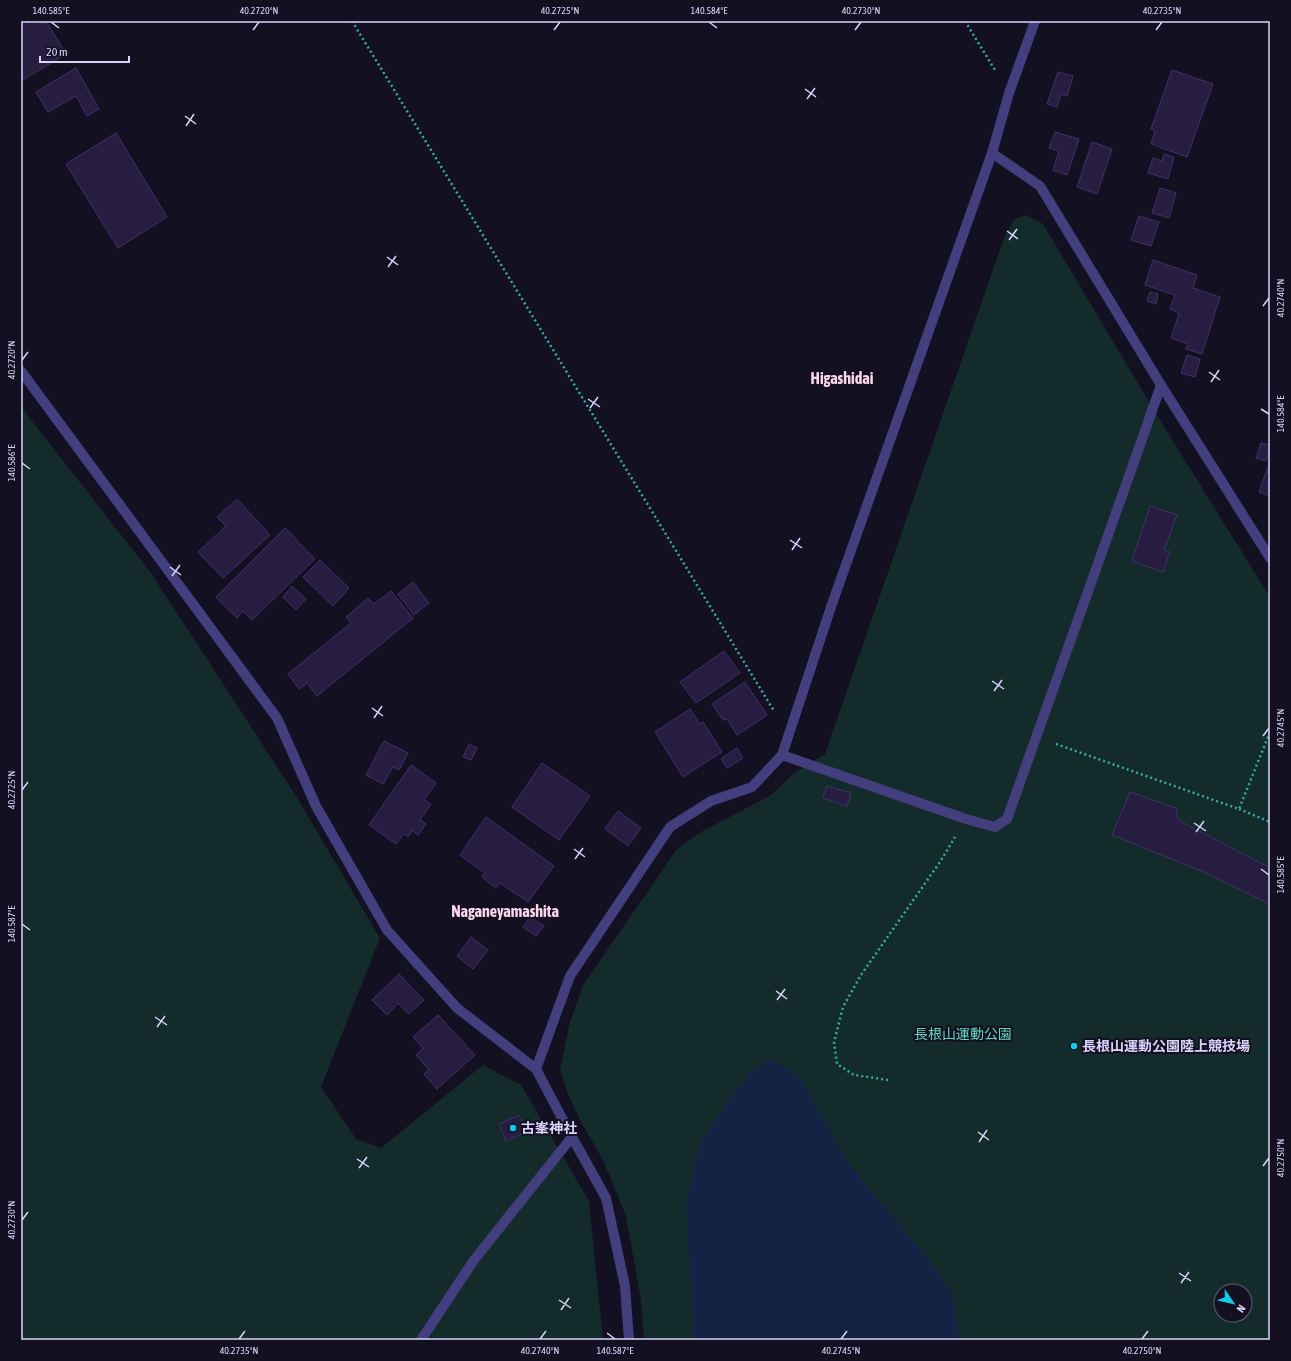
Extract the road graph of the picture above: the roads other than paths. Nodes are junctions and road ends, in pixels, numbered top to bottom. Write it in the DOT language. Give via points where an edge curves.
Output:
graph roads {
  1 [pos="1035,21"];
  2 [pos="992,153"];
  3 [pos="21,372"];
  4 [pos="1161,385"];
  5 [pos="1270,558"];
  6 [pos="782,755"];
  7 [pos="536,1069"];
  8 [pos="572,1138"];
  9 [pos="421,1340"];
  10 [pos="629,1340"];
  1 -- 2 [label="street" via="1009,93"];
  2 -- 4 [label="street" via="1040,186"];
  2 -- 6 [label="street"];
  3 -- 7 [label="street" via="277,718 316,806 387,930 456,1008"];
  4 -- 5 [label="street"];
  4 -- 6 [label="street" via="1007,819 995,827 966,819"];
  6 -- 7 [label="street" via="752,787 712,802 670,827 570,976"];
  7 -- 8 [label="street"];
  8 -- 9 [label="street" via="474,1260"];
  8 -- 10 [label="street" via="606,1198 625,1286"];
}
